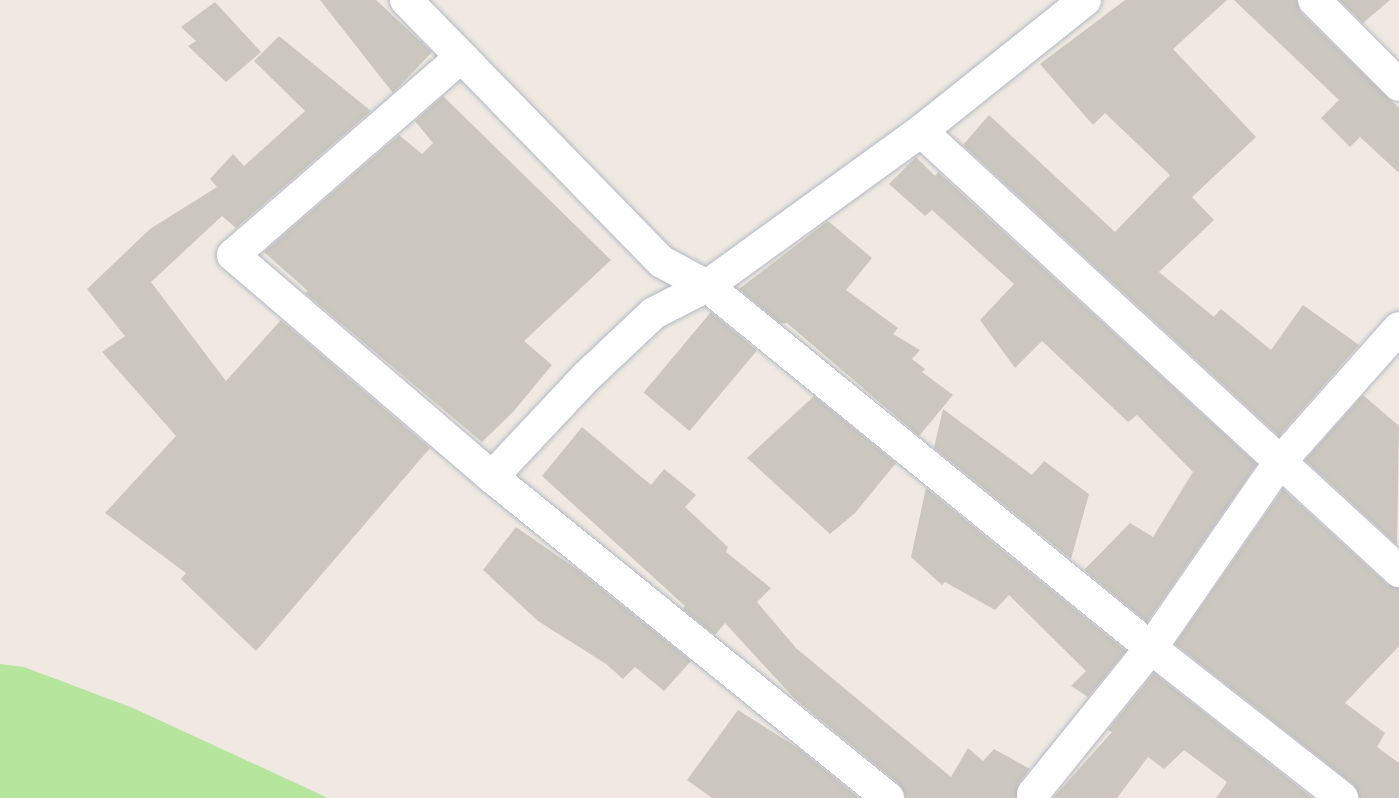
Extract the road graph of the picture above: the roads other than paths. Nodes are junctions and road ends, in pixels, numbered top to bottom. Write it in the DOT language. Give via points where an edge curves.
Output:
graph roads {
  1 [pos="405,0"];
  2 [pos="1314,0"];
  3 [pos="1063,6"];
  4 [pos="461,57"];
  5 [pos="1399,85"];
  6 [pos="921,131"];
  7 [pos="707,286"];
  8 [pos="1399,328"];
  9 [pos="1280,462"];
  10 [pos="492,477"];
  11 [pos="1399,571"];
  12 [pos="1151,648"];
  13 [pos="1033,794"];
  14 [pos="888,798"];
  15 [pos="1342,798"];
  1 -- 4 [label="street"];
  2 -- 5 [label="street"];
  3 -- 6 [label="street"];
  4 -- 7 [label="street" via="662,262"];
  4 -- 10 [label="street" via="233,255"];
  6 -- 7 [label="street"];
  6 -- 9 [label="street"];
  7 -- 10 [label="street" via="654,313 586,377"];
  7 -- 12 [label="street"];
  8 -- 9 [label="street"];
  9 -- 11 [label="street"];
  9 -- 12 [label="street"];
  10 -- 14 [label="street"];
  12 -- 13 [label="street"];
  12 -- 15 [label="street"];
}
